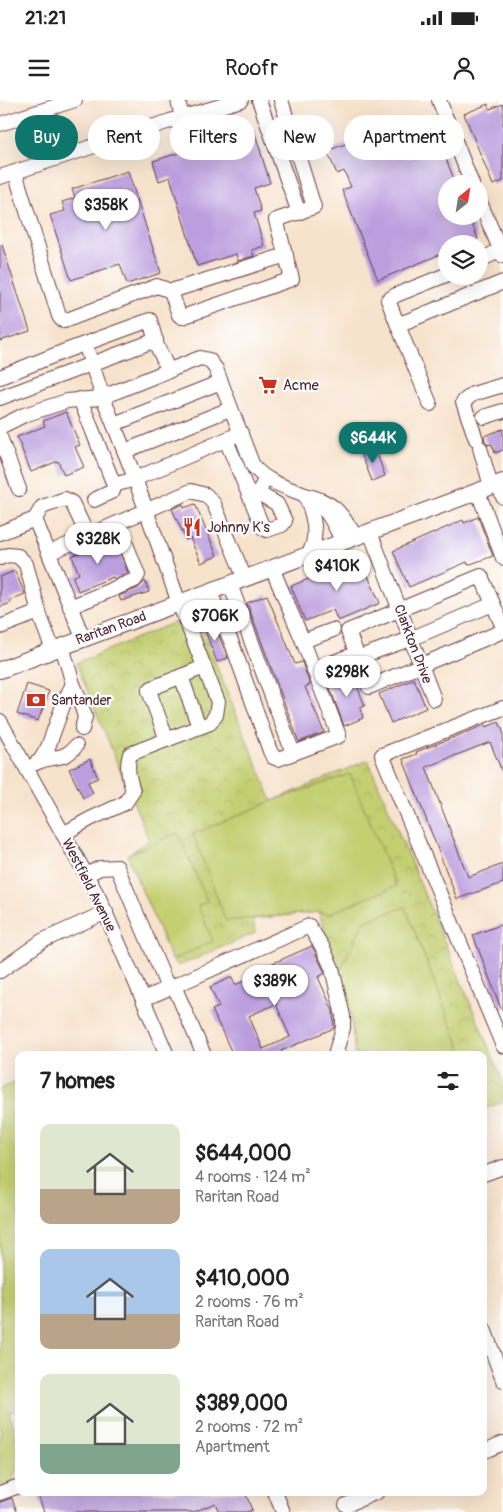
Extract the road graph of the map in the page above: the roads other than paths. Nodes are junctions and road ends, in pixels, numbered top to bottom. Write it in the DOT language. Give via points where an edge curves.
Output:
graph roads {
  1 [pos="75,100"];
  2 [pos="178,100"];
  3 [pos="241,100"];
  4 [pos="259,100"];
  5 [pos="281,100"];
  6 [pos="439,100"];
  7 [pos="181,115"];
  8 [pos="192,115"];
  9 [pos="170,122"];
  10 [pos="0,124"];
  11 [pos="15,172"];
  12 [pos="468,175"];
  13 [pos="0,177"];
  14 [pos="299,212"];
  15 [pos="488,222"];
  16 [pos="501,253"];
  17 [pos="286,255"];
  18 [pos="488,258"];
  19 [pos="438,278"];
  20 [pos="503,282"];
  21 [pos="171,291"];
  22 [pos="397,323"];
  23 [pos="156,340"];
  24 [pos="85,344"];
  25 [pos="92,365"];
  26 [pos="169,371"];
  27 [pos="0,377"];
  28 [pos="221,382"];
  29 [pos="503,385"];
  30 [pos="103,397"];
  31 [pos="0,398"];
  32 [pos="80,399"];
  33 [pos="430,404"];
  34 [pos="230,409"];
  35 [pos="503,411"];
  36 [pos="484,417"];
  37 [pos="114,424"];
  38 [pos="0,427"];
  39 [pos="241,433"];
  40 [pos="0,436"];
  41 [pos="226,440"];
  42 [pos="125,451"];
  43 [pos="266,478"];
  44 [pos="135,479"];
  45 [pos="114,485"];
  46 [pos="494,488"];
  47 [pos="19,489"];
  48 [pos="305,495"];
  49 [pos="94,500"];
  50 [pos="145,509"];
  51 [pos="35,519"];
  52 [pos="118,522"];
  53 [pos="0,533"];
  54 [pos="88,536"];
  55 [pos="356,537"];
  56 [pos="49,553"];
  57 [pos="308,555"];
  58 [pos="0,558"];
  59 [pos="503,558"];
  60 [pos="272,568"];
  61 [pos="237,581"];
  62 [pos="210,592"];
  63 [pos="179,603"];
  64 [pos="494,604"];
  65 [pos="70,607"];
  66 [pos="399,609"];
  67 [pos="39,612"];
  68 [pos="0,627"];
  69 [pos="503,627"];
  70 [pos="333,630"];
  71 [pos="503,631"];
  72 [pos="83,638"];
  73 [pos="410,639"];
  74 [pos="303,641"];
  75 [pos="58,648"];
  76 [pos="357,658"];
  77 [pos="259,662"];
  78 [pos="421,666"];
  79 [pos="204,667"];
  80 [pos="240,668"];
  81 [pos="0,670"];
  82 [pos="314,670"];
  83 [pos="181,676"];
  84 [pos="73,684"];
  85 [pos="434,699"];
  86 [pos="503,708"];
  87 [pos="0,721"];
  88 [pos="199,727"];
  89 [pos="82,729"];
  90 [pos="167,740"];
  91 [pos="76,746"];
  92 [pos="293,753"];
  93 [pos="40,760"];
  94 [pos="27,769"];
  95 [pos="63,834"];
  96 [pos="86,875"];
  97 [pos="106,912"];
  98 [pos="0,971"];
  99 [pos="171,987"];
  100 [pos="143,999"];
  101 [pos="503,1046"];
  102 [pos="165,1051"];
  103 [pos="202,1051"];
  104 [pos="336,1051"];
  105 [pos="503,1167"];
  106 [pos="487,1173"];
  107 [pos="487,1337"];
  108 [pos="503,1380"];
  109 [pos="503,1443"];
  110 [pos="487,1450"];
  111 [pos="15,1487"];
  112 [pos="0,1493"];
  113 [pos="276,1496"];
  114 [pos="366,1496"];
  115 [pos="346,1503"];
  116 [pos="282,1512"];
  1 -- 10 [label="street"];
  2 -- 7 [label="street"];
  3 -- 8 [label="street"];
  4 -- 14 [label="street"];
  5 -- 14 [label="street" via="314,207"];
  6 -- 12 [label="street"];
  9 -- 11 [label="street"];
  11 -- 13 [label="street"];
  11 -- 21 [label="street" via="61,319 157,286"];
  14 -- 17 [label="street" via="276,220"];
  15 -- 16 [label="street"];
  16 -- 18 [label="street"];
  17 -- 21 [label="street"];
  17 -- 21 [label="street" via="291,280 182,317"];
  19 -- 22 [label="street" via="388,300"];
  20 -- 22 [label="street"];
  22 -- 33 [label="street"];
  23 -- 24 [label="street" via="150,320"];
  23 -- 25 [label="street"];
  23 -- 26 [label="street"];
  24 -- 25 [label="street"];
  24 -- 27 [label="street"];
  25 -- 30 [label="street"];
  25 -- 31 [label="street"];
  26 -- 28 [label="street" via="200,358 209,360"];
  26 -- 30 [label="street"];
  28 -- 34 [label="street"];
  28 -- 37 [label="street"];
  29 -- 46 [label="street" via="473,394 463,402"];
  30 -- 32 [label="street"];
  30 -- 37 [label="street"];
  32 -- 38 [label="street" via="41,408"];
  32 -- 45 [label="street"];
  34 -- 39 [label="street"];
  34 -- 42 [label="street"];
  35 -- 36 [label="street"];
  37 -- 42 [label="street"];
  39 -- 41 [label="street"];
  39 -- 43 [label="street" via="253,466"];
  40 -- 47 [label="street"];
  41 -- 43 [label="street" via="252,494"];
  41 -- 44 [label="street"];
  42 -- 44 [label="street"];
  43 -- 48 [label="street, Clarkton Drive"];
  44 -- 45 [label="street"];
  44 -- 50 [label="street"];
  45 -- 49 [label="street" via="113,492"];
  46 -- 55 [label="main road, Raritan Road"];
  46 -- 59 [label="street"];
  48 -- 55 [label="street, Clarkton Drive"];
  48 -- 57 [label="street" via="314,530"];
  50 -- 52 [label="street"];
  50 -- 61 [label="street" via="191,492 206,495 214,504"];
  50 -- 63 [label="street"];
  51 -- 53 [label="street"];
  51 -- 54 [label="street" via="42,507 65,499 72,503"];
  51 -- 56 [label="street"];
  52 -- 54 [label="street"];
  52 -- 65 [label="street" via="138,575 135,580"];
  54 -- 56 [label="street"];
  55 -- 57 [label="main road, Raritan Road"];
  55 -- 66 [label="street, Clarkton Drive"];
  56 -- 65 [label="street"];
  57 -- 60 [label="main road, Raritan Road"];
  58 -- 67 [label="street" via="18,556 26,564"];
  60 -- 61 [label="main road, Raritan Road"];
  60 -- 74 [label="street"];
  61 -- 62 [label="main road, Raritan Road"];
  61 -- 77 [label="street"];
  62 -- 63 [label="main road, Raritan Road"];
  62 -- 80 [label="street"];
  63 -- 72 [label="main road, Raritan Road"];
  63 -- 79 [label="street"];
  64 -- 66 [label="street" via="482,576"];
  64 -- 69 [label="street"];
  64 -- 73 [label="street"];
  65 -- 72 [label="street"];
  66 -- 73 [label="street, Clarkton Drive"];
  66 -- 76 [label="street" via="348,632"];
  67 -- 68 [label="street"];
  67 -- 75 [label="street"];
  70 -- 74 [label="street"];
  71 -- 78 [label="street"];
  72 -- 75 [label="main road, Raritan Road"];
  73 -- 76 [label="street"];
  73 -- 78 [label="street, Clarkton Drive"];
  74 -- 82 [label="street"];
  75 -- 81 [label="main road, Raritan Road"];
  75 -- 84 [label="street"];
  76 -- 78 [label="street" via="369,687"];
  76 -- 82 [label="street" via="347,657"];
  77 -- 80 [label="street"];
  77 -- 92 [label="street"];
  78 -- 85 [label="street, Clarkton Drive"];
  79 -- 83 [label="street"];
  79 -- 88 [label="street" via="218,702 216,715 210,723"];
  80 -- 92 [label="street" via="273,757 278,759"];
  82 -- 92 [label="street" via="339,736"];
  83 -- 88 [label="street"];
  83 -- 90 [label="street" via="149,691"];
  84 -- 89 [label="street" via="85,717"];
  84 -- 93 [label="street"];
  86 -- 101 [label="street" via="382,756"];
  87 -- 94 [label="street, Westfield Avenue"];
  88 -- 90 [label="street"];
  90 -- 95 [label="street" via="130,754 127,764 134,791 125,803"];
  91 -- 93 [label="street" via="67,755"];
  93 -- 94 [label="street"];
  94 -- 95 [label="street, Westfield Avenue"];
  95 -- 96 [label="street, Westfield Avenue"];
  96 -- 97 [label="street, Westfield Avenue"];
  96 -- 99 [label="street" via="100,868 117,867"];
  97 -- 98 [label="street" via="42,941"];
  97 -- 100 [label="street, Westfield Avenue"];
  99 -- 100 [label="street"];
  99 -- 103 [label="street"];
  99 -- 104 [label="street" via="309,926 332,968 343,1016"];
  100 -- 102 [label="street, Westfield Avenue"];
  105 -- 106 [label="street"];
  107 -- 108 [label="street"];
  109 -- 110 [label="street"];
  111 -- 112 [label="street"];
  113 -- 116 [label="street"];
  114 -- 115 [label="street"];
}
